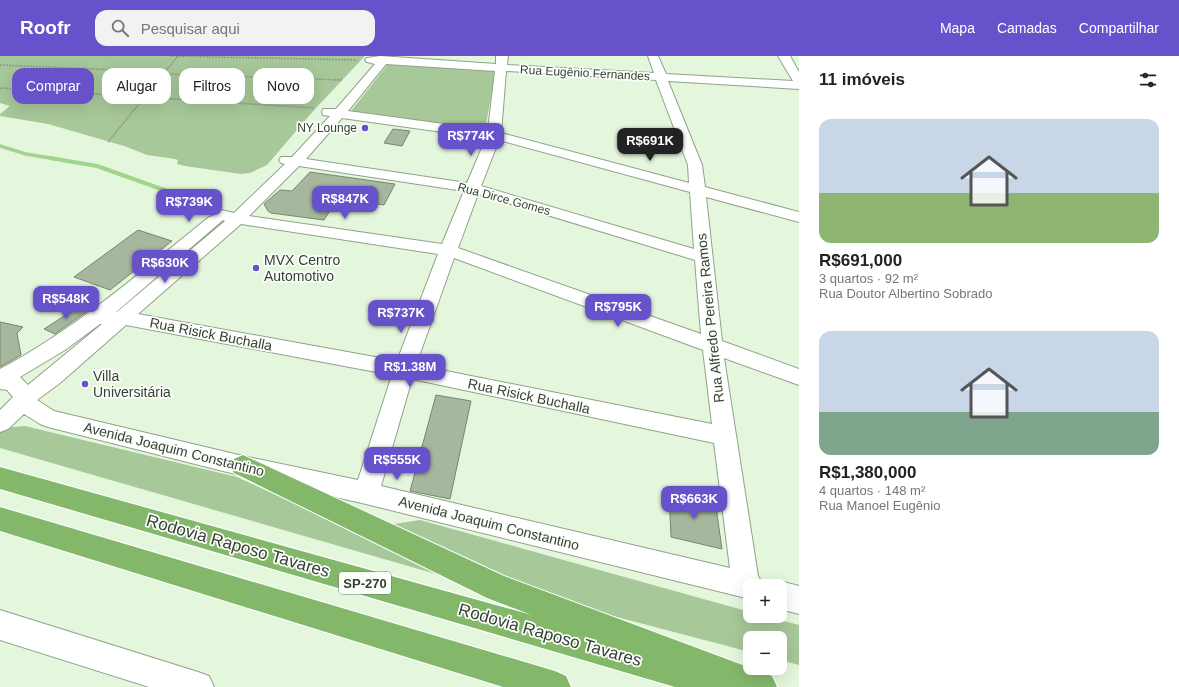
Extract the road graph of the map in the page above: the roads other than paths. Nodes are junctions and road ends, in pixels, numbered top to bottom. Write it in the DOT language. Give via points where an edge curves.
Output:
graph roads {
  1 [pos="654,56"];
  2 [pos="784,56"];
  3 [pos="375,58"];
  4 [pos="502,62"];
  5 [pos="662,78"];
  6 [pos="799,82"];
  7 [pos="799,85"];
  8 [pos="326,111"];
  9 [pos="494,135"];
  10 [pos="278,159"];
  11 [pos="295,161"];
  12 [pos="473,188"];
  13 [pos="698,189"];
  14 [pos="221,215"];
  15 [pos="799,217"];
  16 [pos="238,219"];
  17 [pos="448,250"];
  18 [pos="703,257"];
  19 [pos="156,268"];
  20 [pos="178,271"];
  21 [pos="97,318"];
  22 [pos="123,318"];
  23 [pos="712,345"];
  24 [pos="404,370"];
  25 [pos="789,371"];
  26 [pos="799,377"];
  27 [pos="0,380"];
  28 [pos="25,398"];
  29 [pos="2,421"];
  30 [pos="724,436"];
  31 [pos="242,466"];
  32 [pos="0,478"];
  33 [pos="366,493"];
  34 [pos="0,519"];
  35 [pos="747,579"];
  36 [pos="743,585"];
  37 [pos="787,597"];
  38 [pos="799,600"];
  39 [pos="0,625"];
  40 [pos="198,687"];
  41 [pos="554,687"];
  42 [pos="730,687"];
  43 [pos="761,687"];
  1 -- 5 [label="street, Rua Alfredo Pereira Ramos"];
  2 -- 6 [label="street"];
  3 -- 4 [label="street, Rua Eugênio Fernandes"];
  3 -- 8 [label="street"];
  4 -- 5 [label="street, Rua Eugênio Fernandes"];
  4 -- 9 [label="street"];
  5 -- 7 [label="street, Rua Eugênio Fernandes"];
  5 -- 13 [label="street, Rua Alfredo Pereira Ramos" via="695,166"];
  8 -- 9 [label="street"];
  8 -- 10 [label="street"];
  8 -- 11 [label="street" via="311,146"];
  9 -- 12 [label="street"];
  9 -- 13 [label="street"];
  10 -- 11 [label="street, Rua Dirce Gomes"];
  10 -- 14 [label="street"];
  11 -- 12 [label="street, Rua Dirce Gomes"];
  11 -- 16 [label="street"];
  12 -- 17 [label="street"];
  12 -- 18 [label="street, Rua Dirce Gomes"];
  13 -- 15 [label="street"];
  13 -- 18 [label="street, Rua Alfredo Pereira Ramos"];
  14 -- 16 [label="street"];
  14 -- 19 [label="street"];
  16 -- 17 [label="street"];
  16 -- 20 [label="street"];
  17 -- 23 [label="street"];
  17 -- 24 [label="street"];
  18 -- 23 [label="street, Rua Alfredo Pereira Ramos"];
  19 -- 20 [label="street"];
  19 -- 21 [label="street"];
  20 -- 22 [label="street"];
  21 -- 22 [label="street, Rua Risick Buchalla"];
  21 -- 27 [label="street"];
  22 -- 24 [label="street, Rua Risick Buchalla"];
  22 -- 28 [label="street"];
  23 -- 25 [label="street"];
  23 -- 30 [label="street, Rua Alfredo Pereira Ramos"];
  24 -- 30 [label="street, Rua Risick Buchalla"];
  24 -- 33 [label="street"];
  25 -- 26 [label="street"];
  27 -- 28 [label="street, Avenida Joaquim Constantino" via="16,384"];
  28 -- 29 [label="street"];
  28 -- 31 [label="street, Avenida Joaquim Constantino" via="35,411 48,418"];
  30 -- 35 [label="street, Rua Alfredo Pereira Ramos"];
  31 -- 33 [label="street, Avenida Joaquim Constantino"];
  31 -- 43 [label="highway" via="497,588"];
  32 -- 42 [label="highway, Rodovia Raposo Tavares / SP-270"];
  33 -- 36 [label="street, Avenida Joaquim Constantino"];
  34 -- 41 [label="highway"];
  37 -- 38 [label="street"];
  39 -- 40 [label="street"];
}
